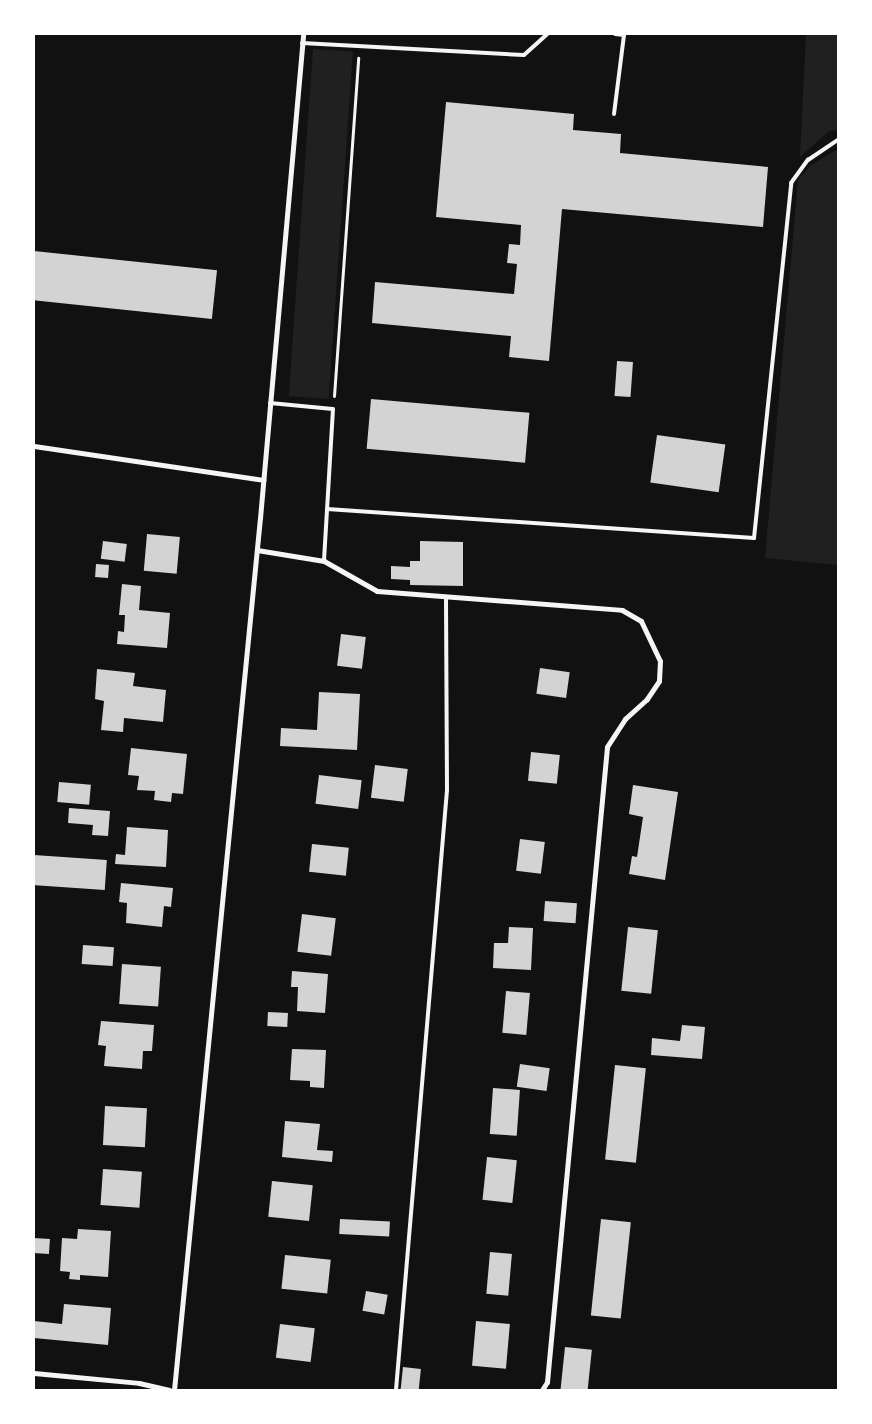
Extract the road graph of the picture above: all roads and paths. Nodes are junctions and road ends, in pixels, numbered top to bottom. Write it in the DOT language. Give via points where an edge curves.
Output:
graph roads {
  1 [pos="303,34"];
  2 [pos="548,34"];
  3 [pos="615,34"];
  4 [pos="302,43"];
  5 [pos="359,46"];
  6 [pos="614,114"];
  7 [pos="838,140"];
  8 [pos="270,403"];
  9 [pos="333,409"];
  10 [pos="34,446"];
  11 [pos="264,480"];
  12 [pos="327,509"];
  13 [pos="257,550"];
  14 [pos="324,561"];
  15 [pos="446,598"];
  16 [pos="34,1373"];
  17 [pos="169,1390"];
  18 [pos="174,1390"];
  19 [pos="396,1390"];
  20 [pos="542,1390"];
  1 -- 4 [label="street"];
  2 -- 5 [label="lane" via="524,55"];
  3 -- 6 [label="lane" via="624,35"];
  4 -- 5 [label="lane"];
  4 -- 8 [label="street"];
  5 -- 9 [label="path"];
  7 -- 12 [label="lane" via="808,160 791,182 754,538"];
  8 -- 9 [label="lane"];
  8 -- 11 [label="street"];
  9 -- 12 [label="lane"];
  10 -- 11 [label="street"];
  11 -- 13 [label="street"];
  12 -- 14 [label="lane"];
  13 -- 14 [label="street"];
  13 -- 18 [label="street"];
  14 -- 15 [label="street" via="377,591"];
  15 -- 19 [label="lane" via="446,790"];
  15 -- 20 [label="street" via="622,610 641,621 660,661 659,681 647,699 625,719 607,748 547,1382"];
  16 -- 17 [label="street" via="139,1383"];
}
